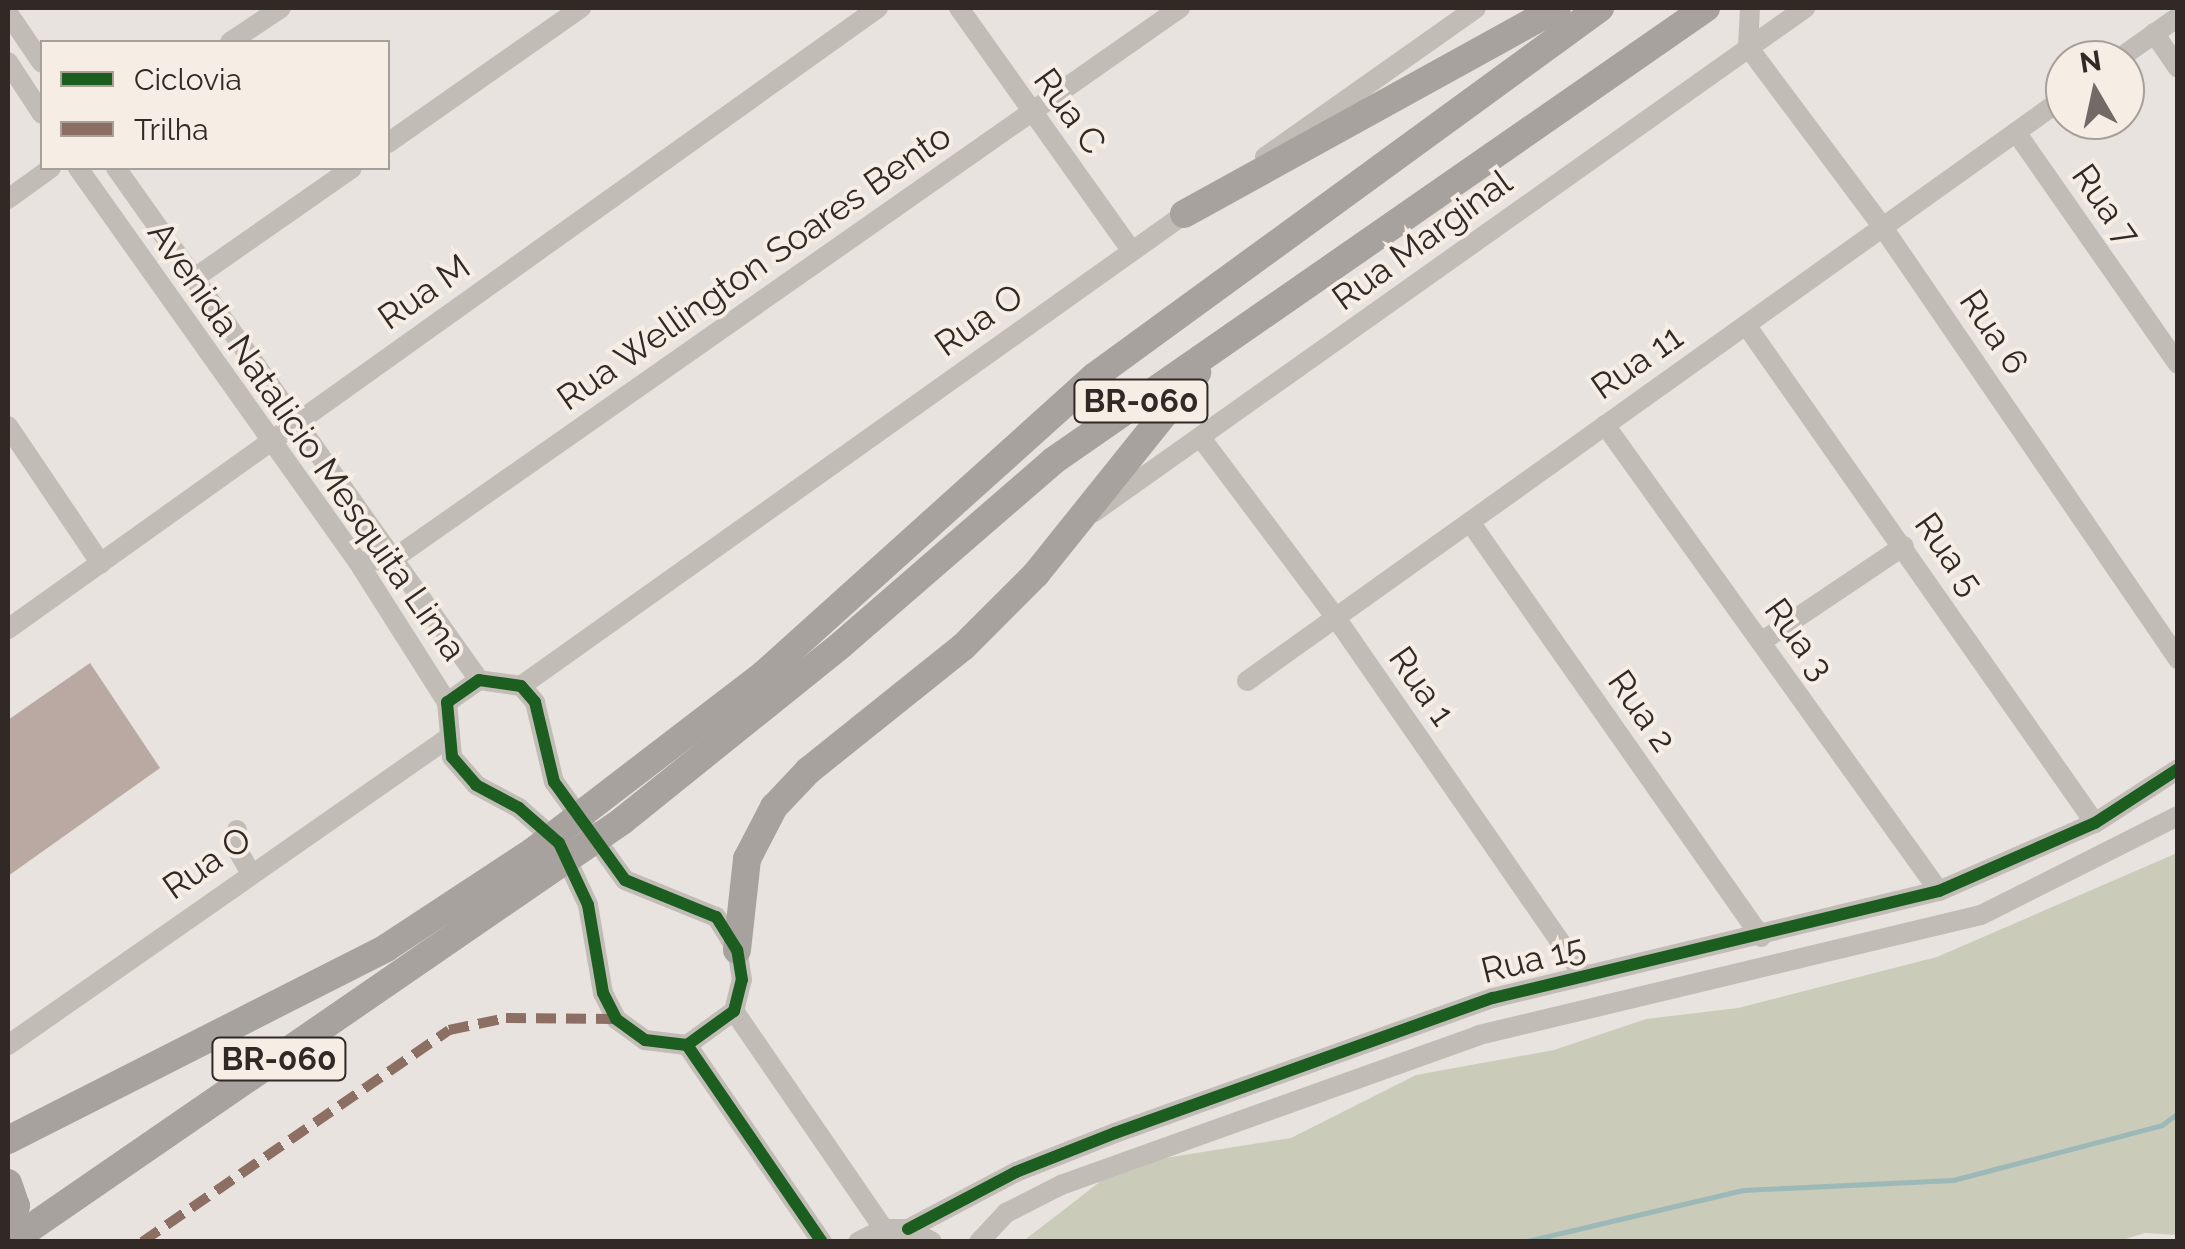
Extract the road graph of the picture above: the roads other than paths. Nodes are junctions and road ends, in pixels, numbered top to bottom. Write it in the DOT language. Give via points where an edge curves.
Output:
graph roads {
  1 [pos="281,8"];
  2 [pos="581,8"];
  3 [pos="878,8"];
  4 [pos="959,8"];
  5 [pos="1180,8"];
  6 [pos="1476,8"];
  7 [pos="1557,8"];
  8 [pos="1600,8"];
  9 [pos="1706,8"];
  10 [pos="1750,8"];
  11 [pos="1805,8"];
  12 [pos="8,13"];
  13 [pos="2178,17"];
  14 [pos="2154,34"];
  15 [pos="233,40"];
  16 [pos="2145,40"];
  17 [pos="1748,47"];
  18 [pos="40,60"];
  19 [pos="8,62"];
  20 [pos="2178,68"];
  21 [pos="40,111"];
  22 [pos="2045,111"];
  23 [pos="1030,113"];
  24 [pos="2016,132"];
  25 [pos="390,142"];
  26 [pos="48,170"];
  27 [pos="79,170"];
  28 [pos="117,170"];
  29 [pos="349,170"];
  30 [pos="8,199"];
  31 [pos="1184,214"];
  32 [pos="1884,229"];
  33 [pos="1132,251"];
  34 [pos="196,278"];
  35 [pos="1746,325"];
  36 [pos="1214,352"];
  37 [pos="2178,364"];
  38 [pos="296,423"];
  39 [pos="1605,425"];
  40 [pos="8,426"];
  41 [pos="1201,438"];
  42 [pos="269,442"];
  43 [pos="314,450"];
  44 [pos="290,471"];
  45 [pos="1470,522"];
  46 [pos="1076,525"];
  47 [pos="1904,546"];
  48 [pos="393,558"];
  49 [pos="358,562"];
  50 [pos="101,564"];
  51 [pos="1336,618"];
  52 [pos="8,629"];
  53 [pos="1761,642"];
  54 [pos="2178,659"];
  55 [pos="479,680"];
  56 [pos="1248,681"];
  57 [pos="522,686"];
  58 [pos="447,702"];
  59 [pos="448,738"];
  60 [pos="2178,769"];
  61 [pos="2178,816"];
  62 [pos="599,820"];
  63 [pos="2095,823"];
  64 [pos="235,837"];
  65 [pos="539,862"];
  66 [pos="250,872"];
  67 [pos="1940,891"];
  68 [pos="1761,937"];
  69 [pos="737,950"];
  70 [pos="1584,976"];
  71 [pos="734,1011"];
  72 [pos="8,1045"];
  73 [pos="688,1045"];
  74 [pos="8,1140"];
  75 [pos="8,1182"];
  76 [pos="8,1228"];
  77 [pos="908,1229"];
  78 [pos="884,1230"];
  79 [pos="10,1242"];
  80 [pos="822,1242"];
  81 [pos="858,1242"];
  82 [pos="932,1242"];
  83 [pos="978,1242"];
  1 -- 15 [label="street"];
  2 -- 25 [label="street"];
  3 -- 38 [label="street, Rua M"];
  4 -- 23 [label="street, Rua C"];
  5 -- 23 [label="street, Rua Wellington Soares Bento"];
  6 -- 31 [label="street, Rua O"];
  7 -- 31 [label="highway"];
  8 -- 62 [label="highway, BR-060" via="1094,376"];
  9 -- 36 [label="highway, BR-060"];
  10 -- 17 [label="street"];
  11 -- 17 [label="street, Rua Marginal"];
  12 -- 18 [label="street"];
  13 -- 14 [label="street"];
  14 -- 16 [label="street"];
  14 -- 20 [label="street"];
  17 -- 32 [label="street, Rua 6"];
  17 -- 41 [label="street, Rua Marginal"];
  19 -- 21 [label="street"];
  22 -- 24 [label="street, Rua 11"];
  23 -- 33 [label="street, Rua C"];
  23 -- 48 [label="street, Rua Wellington Soares Bento"];
  24 -- 32 [label="street, Rua 11"];
  24 -- 37 [label="street, Rua 7"];
  26 -- 30 [label="street"];
  27 -- 42 [label="street, Avenida Natalicio Mesquita Lima"];
  28 -- 34 [label="street, Avenida Natalicio Mesquita Lima"];
  29 -- 34 [label="street"];
  31 -- 33 [label="street, Rua O"];
  32 -- 35 [label="street, Rua 11"];
  32 -- 54 [label="street, Rua 6"];
  33 -- 57 [label="street, Rua O"];
  34 -- 38 [label="street, Avenida Natalicio Mesquita Lima"];
  35 -- 39 [label="street, Rua 11"];
  35 -- 47 [label="street, Rua 5"];
  36 -- 46 [label="highway"];
  36 -- 62 [label="highway, BR-060" via="997,504 816,666"];
  38 -- 42 [label="street, Rua M"];
  38 -- 43 [label="street, Avenida Natalicio Mesquita Lima"];
  39 -- 45 [label="street, Rua 11"];
  39 -- 53 [label="street, Rua 3"];
  40 -- 50 [label="street"];
  41 -- 46 [label="street, Rua Marginal"];
  41 -- 51 [label="street, Rua 1"];
  42 -- 44 [label="street, Avenida Natalicio Mesquita Lima"];
  42 -- 50 [label="street, Rua M"];
  43 -- 44 [label="street"];
  43 -- 48 [label="street, Avenida Natalicio Mesquita Lima"];
  44 -- 49 [label="street, Avenida Natalicio Mesquita Lima"];
  45 -- 51 [label="street, Rua 11"];
  45 -- 68 [label="street, Rua 2"];
  46 -- 69 [label="highway" via="964,647 808,771 774,807 747,860"];
  47 -- 53 [label="street"];
  47 -- 63 [label="street, Rua 5"];
  48 -- 49 [label="street, Rua Wellington Soares Bento"];
  48 -- 55 [label="street, Avenida Natalicio Mesquita Lima"];
  49 -- 58 [label="street, Avenida Natalicio Mesquita Lima"];
  50 -- 52 [label="street, Rua M"];
  51 -- 56 [label="street, Rua 11"];
  51 -- 70 [label="street, Rua 1"];
  53 -- 67 [label="street, Rua 3"];
  55 -- 57 [label="street"];
  55 -- 58 [label="street"];
  57 -- 69 [label="street" via="546,729 554,782 591,842 625,880 716,917"];
  58 -- 59 [label="street"];
  59 -- 66 [label="street, Rua O"];
  59 -- 73 [label="street" via="452,756 476,785 519,808 569,858 588,905 603,994 616,1018 645,1040"];
  60 -- 63 [label="street, Rua 15"];
  61 -- 83 [label="street, Rua 15" via="1981,915 1479,1035 1061,1185 1006,1212"];
  62 -- 65 [label="highway, BR-060"];
  63 -- 67 [label="street, Rua 15"];
  64 -- 66 [label="street"];
  65 -- 74 [label="highway, BR-060" via="386,948"];
  65 -- 79 [label="highway, BR-060"];
  66 -- 72 [label="street, Rua O"];
  67 -- 68 [label="street, Rua 15"];
  68 -- 70 [label="street, Rua 15"];
  69 -- 71 [label="street" via="742,980"];
  70 -- 77 [label="street, Rua 15" via="1494,998 1263,1076 1016,1172"];
  71 -- 73 [label="street"];
  71 -- 78 [label="street"];
  73 -- 80 [label="street"];
  75 -- 76 [label="highway" via="16,1206"];
  77 -- 78 [label="street"];
  77 -- 82 [label="street"];
  78 -- 81 [label="street"];
}
